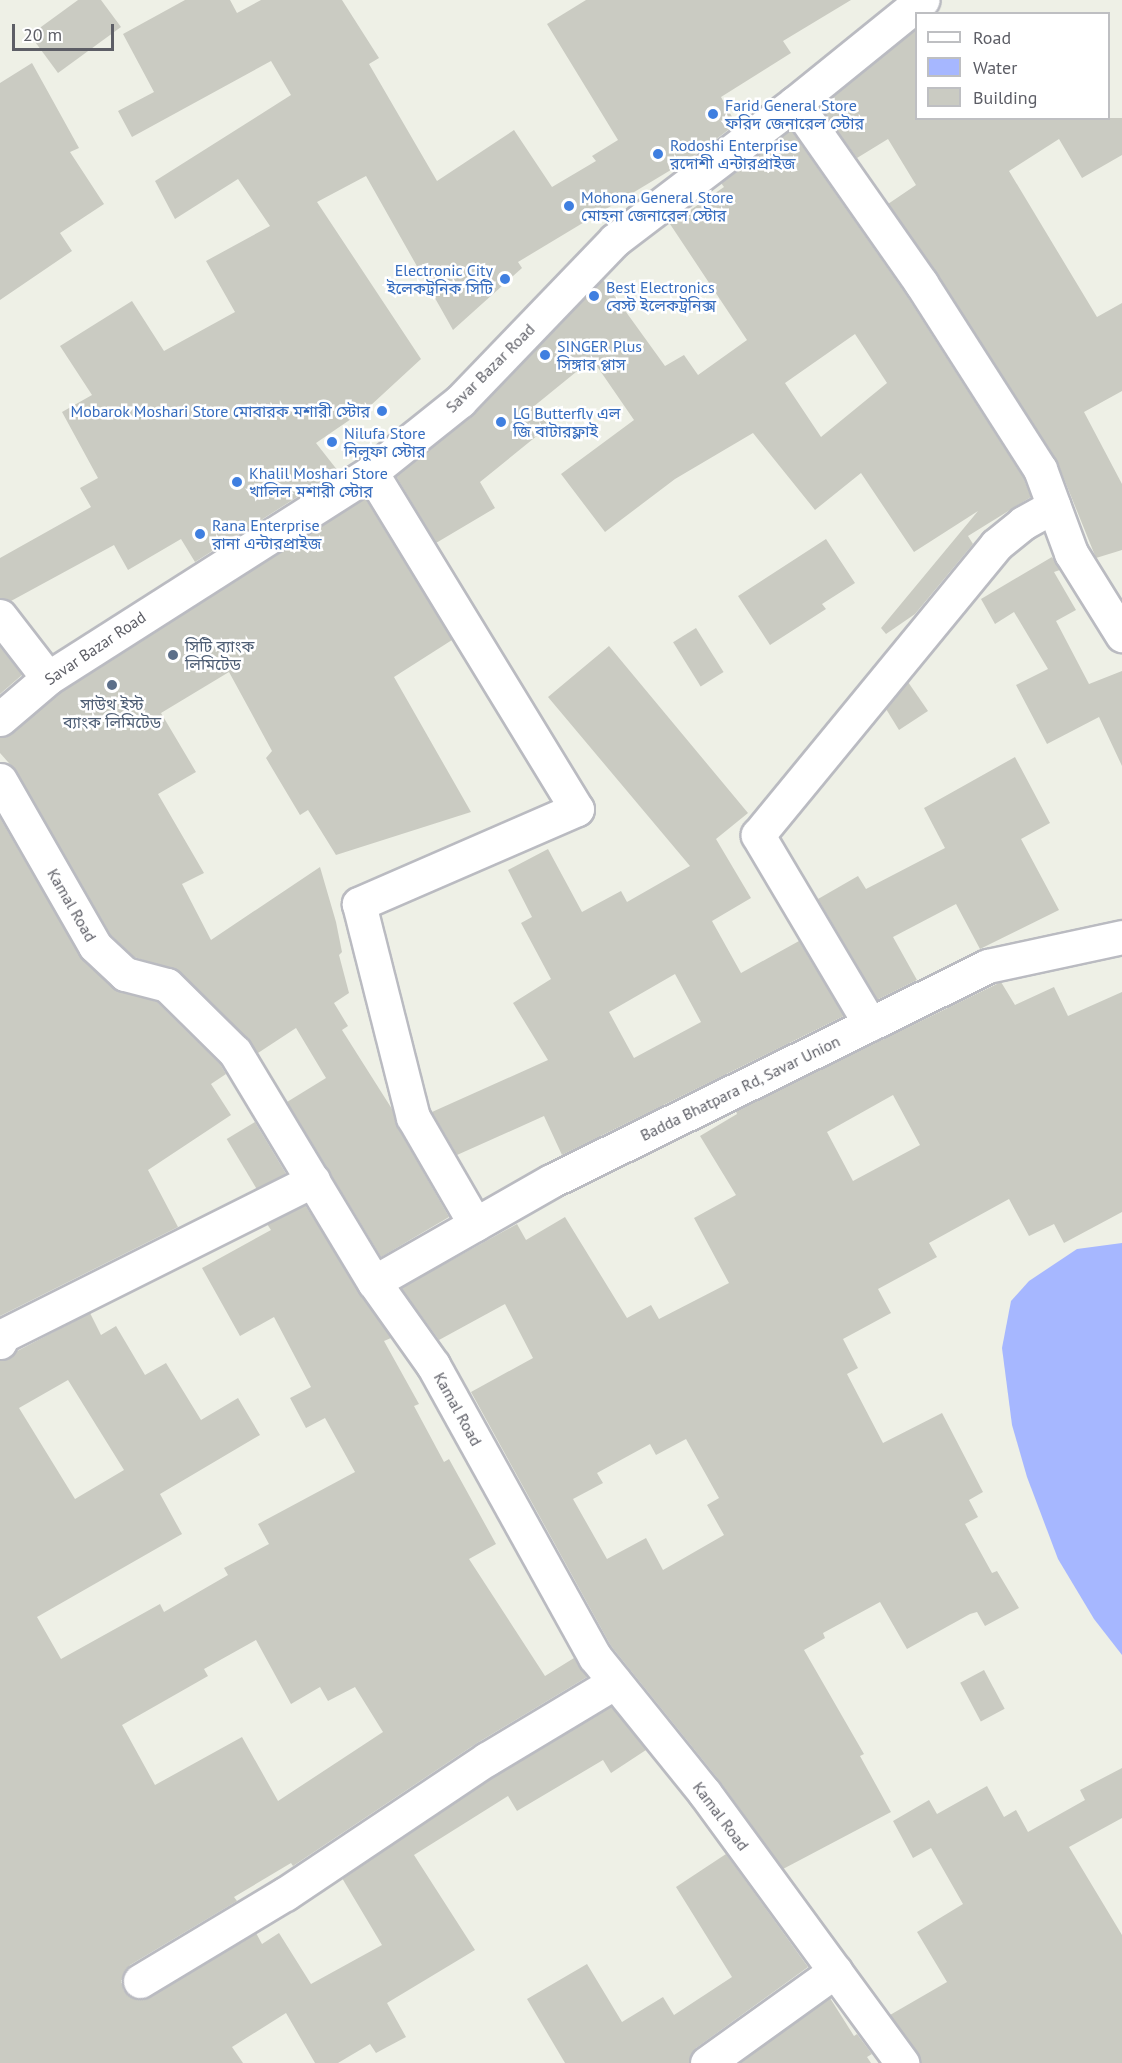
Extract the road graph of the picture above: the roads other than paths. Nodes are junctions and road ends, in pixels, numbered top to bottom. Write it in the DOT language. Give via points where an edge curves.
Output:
graph roads {
  1 [pos="922,0"];
  2 [pos="795,104"];
  3 [pos="371,472"];
  4 [pos="1054,506"];
  5 [pos="0,616"];
  6 [pos="1122,635"];
  7 [pos="48,678"];
  8 [pos="0,719"];
  9 [pos="0,780"];
  10 [pos="1122,937"];
  11 [pos="870,1024"];
  12 [pos="313,1180"];
  13 [pos="475,1224"];
  14 [pos="374,1282"];
  15 [pos="0,1342"];
  16 [pos="615,1682"];
  17 [pos="835,1971"];
  18 [pos="140,1981"];
  19 [pos="707,2063"];
  20 [pos="902,2063"];
  1 -- 2 [label="street, Savar Bazar Road"];
  2 -- 3 [label="street, Savar Bazar Road" via="615,240 460,401"];
  2 -- 4 [label="street" via="928,293 1040,469"];
  3 -- 7 [label="street, Savar Bazar Road"];
  3 -- 13 [label="street" via="577,809 359,904 413,1117"];
  4 -- 6 [label="street" via="1071,552"];
  4 -- 11 [label="street" via="1023,523 996,545 758,835"];
  5 -- 7 [label="street"];
  7 -- 8 [label="street, Savar Bazar Road"];
  9 -- 12 [label="street, Kamal Road" via="95,946 125,974 167,985 235,1052"];
  10 -- 11 [label="street, Badda Bhatpara Rd, Savar Union" via="988,966"];
  11 -- 13 [label="street, Badda Bhatpara Rd, Savar Union" via="551,1181"];
  12 -- 14 [label="street, Kamal Road"];
  12 -- 15 [label="street" via="2,1336"];
  13 -- 14 [label="street, Badda Bhatpara Rd, Savar Union"];
  14 -- 16 [label="street, Kamal Road" via="433,1365 595,1657"];
  16 -- 17 [label="street, Kamal Road" via="704,1792"];
  16 -- 18 [label="street" via="488,1758 285,1894"];
  17 -- 19 [label="street"];
  17 -- 20 [label="street, Kamal Road"];
}
